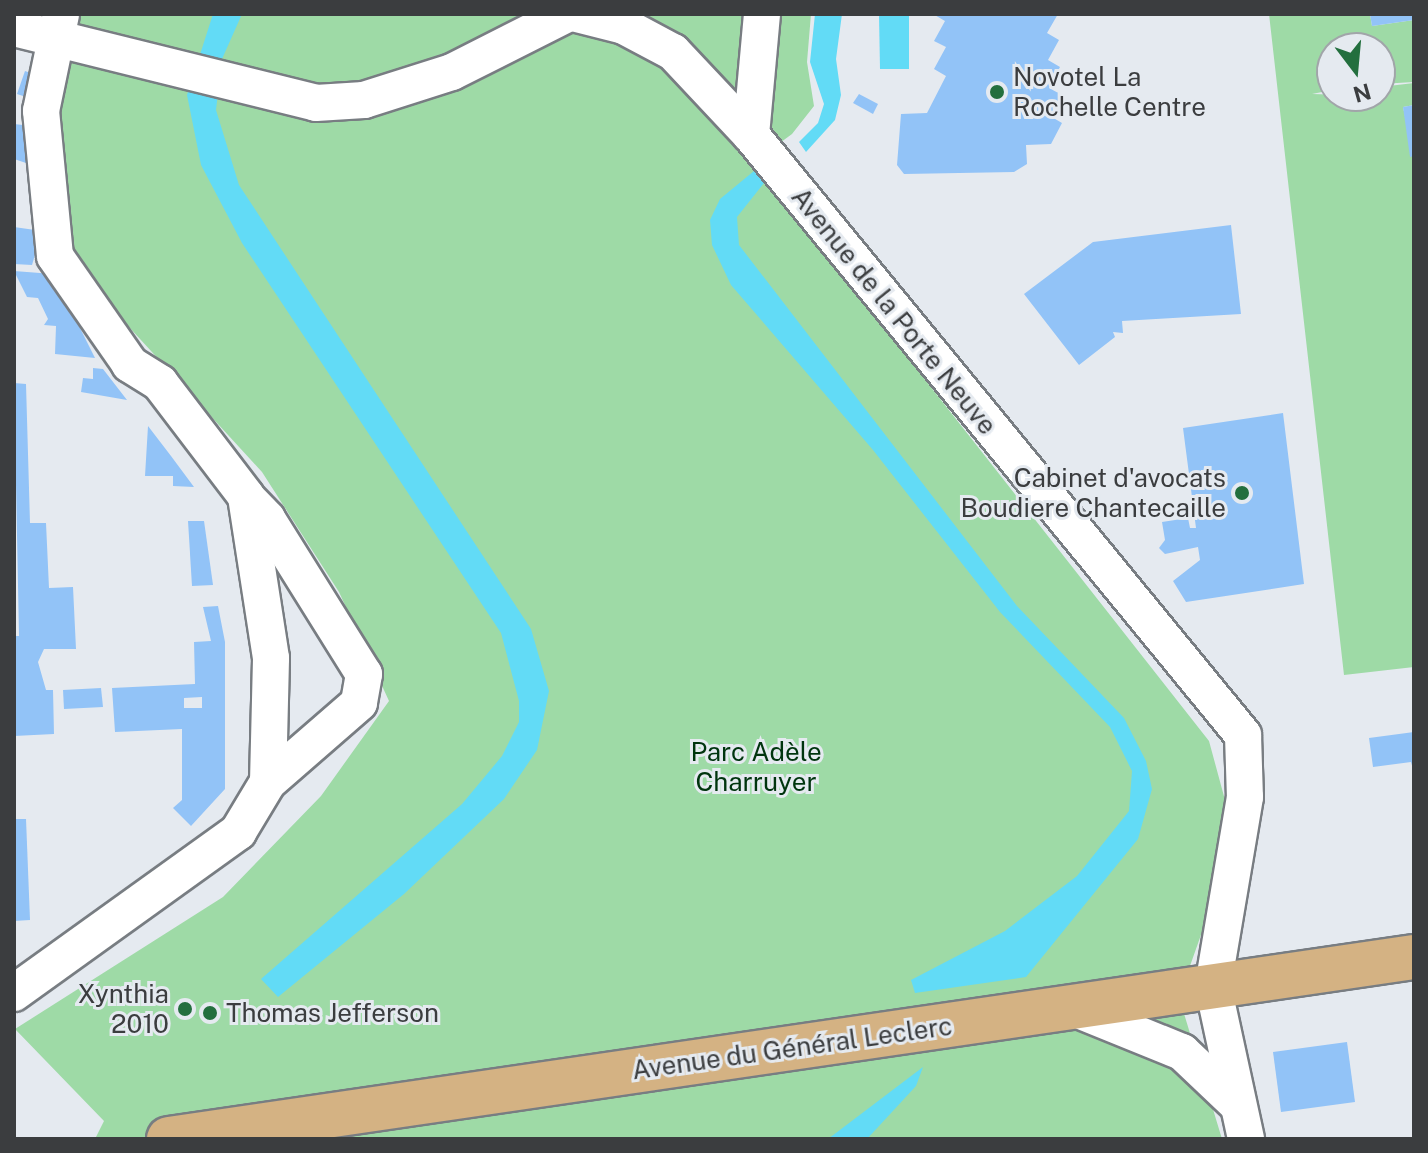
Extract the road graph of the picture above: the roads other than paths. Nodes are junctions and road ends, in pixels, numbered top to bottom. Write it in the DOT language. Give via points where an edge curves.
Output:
graph roads {
  1 [pos="567,14"];
  2 [pos="577,14"];
  3 [pos="762,14"];
  4 [pos="58,26"];
  5 [pos="14,28"];
  6 [pos="751,135"];
  7 [pos="246,496"];
  8 [pos="268,782"];
  9 [pos="1414,957"];
  10 [pos="1213,986"];
  11 [pos="14,993"];
  12 [pos="1071,1007"];
  13 [pos="1236,1103"];
  14 [pos="169,1139"];
  15 [pos="1246,1139"];
  1 -- 4 [label="street" via="452,72 364,100 316,103"];
  2 -- 6 [label="street, Avenue de la Porte Neuve" via="624,26 673,52"];
  3 -- 6 [label="street"];
  4 -- 5 [label="street"];
  4 -- 7 [label="street" via="41,111 55,256 130,364 160,383"];
  6 -- 10 [label="street, Avenue de la Porte Neuve" via="1243,735 1245,797"];
  7 -- 8 [label="street" via="271,658"];
  7 -- 8 [label="street" via="267,519 364,674 359,703"];
  8 -- 11 [label="street" via="238,832"];
  9 -- 10 [label="main road, Avenue du Général Leclerc"];
  10 -- 12 [label="main road, Avenue du Général Leclerc"];
  10 -- 13 [label="street"];
  12 -- 13 [label="street" via="1182,1052"];
  12 -- 14 [label="main road, Avenue du Général Leclerc"];
  13 -- 15 [label="street"];
}
